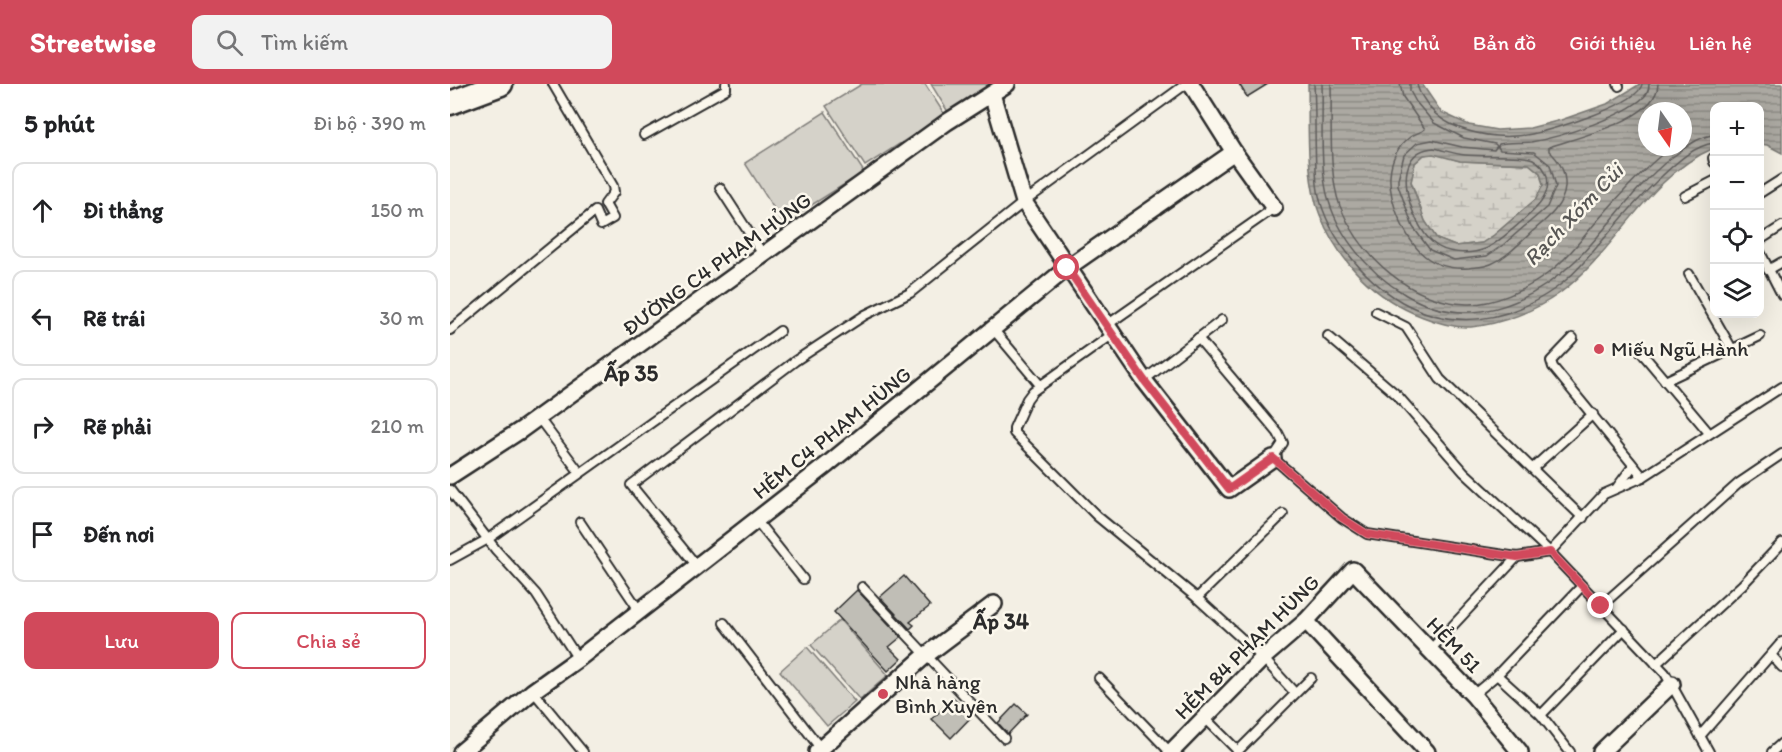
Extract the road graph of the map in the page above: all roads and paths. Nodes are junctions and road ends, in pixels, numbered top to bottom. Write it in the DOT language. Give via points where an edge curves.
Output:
graph roads {
  1 [pos="501,84"];
  2 [pos="554,84"];
  3 [pos="726,84"];
  4 [pos="1007,84"];
  5 [pos="1186,84"];
  6 [pos="1191,84"];
  7 [pos="992,94"];
  8 [pos="450,103"];
  9 [pos="644,135"];
  10 [pos="1234,152"];
  11 [pos="1782,178"];
  12 [pos="1710,183"];
  13 [pos="720,188"];
  14 [pos="1764,189"];
  15 [pos="1685,196"];
  16 [pos="1024,202"];
  17 [pos="1274,208"];
  18 [pos="1782,226"];
  19 [pos="1764,237"];
  20 [pos="764,256"];
  21 [pos="1764,261"];
  22 [pos="1782,262"];
  23 [pos="1067,268"];
  24 [pos="1768,270"];
  25 [pos="1689,274"];
  26 [pos="1782,295"];
  27 [pos="1376,312"];
  28 [pos="1222,320"];
  29 [pos="993,329"];
  30 [pos="1110,329"];
  31 [pos="450,330"];
  32 [pos="780,331"];
  33 [pos="1328,336"];
  34 [pos="1760,336"];
  35 [pos="1198,338"];
  36 [pos="1573,338"];
  37 [pos="1732,349"];
  38 [pos="1641,351"];
  39 [pos="1144,380"];
  40 [pos="1665,381"];
  41 [pos="1040,385"];
  42 [pos="1782,387"];
  43 [pos="1593,414"];
  44 [pos="538,417"];
  45 [pos="1709,434"];
  46 [pos="1782,454"];
  47 [pos="1273,458"];
  48 [pos="1634,466"];
  49 [pos="1533,468"];
  50 [pos="580,473"];
  51 [pos="450,476"];
  52 [pos="1643,477"];
  53 [pos="1618,487"];
  54 [pos="450,490"];
  55 [pos="1283,514"];
  56 [pos="1583,518"];
  57 [pos="756,520"];
  58 [pos="580,522"];
  59 [pos="488,539"];
  60 [pos="1782,543"];
  61 [pos="1550,552"];
  62 [pos="1517,557"];
  63 [pos="450,561"];
  64 [pos="697,566"];
  65 [pos="1353,570"];
  66 [pos="803,579"];
  67 [pos="1582,586"];
  68 [pos="862,587"];
  69 [pos="1197,598"];
  70 [pos="994,604"];
  71 [pos="1601,606"];
  72 [pos="639,610"];
  73 [pos="1306,621"];
  74 [pos="724,623"];
  75 [pos="1624,629"];
  76 [pos="1782,642"];
  77 [pos="1430,650"];
  78 [pos="925,656"];
  79 [pos="1772,656"];
  80 [pos="1263,658"];
  81 [pos="578,659"];
  82 [pos="1656,664"];
  83 [pos="1782,667"];
  84 [pos="1497,675"];
  85 [pos="1099,678"];
  86 [pos="1311,678"];
  87 [pos="1672,684"];
  88 [pos="534,691"];
  89 [pos="1294,693"];
  90 [pos="1473,695"];
  91 [pos="1541,715"];
  92 [pos="1205,718"];
  93 [pos="1700,736"];
  94 [pos="1004,738"];
  95 [pos="1782,742"];
  96 [pos="819,750"];
  97 [pos="460,752"];
  98 [pos="584,752"];
  99 [pos="1170,752"];
  100 [pos="1237,752"];
  101 [pos="1427,752"];
  102 [pos="1520,752"];
  103 [pos="1570,752"];
  104 [pos="1601,752"];
  105 [pos="1709,752"];
  106 [pos="1772,752"];
  1 -- 8 [label="main road"];
  2 -- 31 [label="lane" via="613,186 614,192 605,204 613,218 602,225 595,211"];
  3 -- 9 [label="lane" via="726,89"];
  4 -- 7 [label="street, ĐƯỜNG C4 PHẠM HỦNG"];
  5 -- 16 [label="lane"];
  6 -- 10 [label="street"];
  7 -- 16 [label="street"];
  7 -- 20 [label="street, ĐƯỜNG C4 PHẠM HỦNG" via="947,122"];
  10 -- 17 [label="street"];
  10 -- 23 [label="street, HẺM C4 PHẠM HÙNG"];
  11 -- 14 [label="lane"];
  12 -- 15 [label="lane"];
  13 -- 20 [label="lane"];
  16 -- 23 [label="street"];
  16 -- 64 [label="lane" via="910,293 865,315 795,360 631,485"];
  17 -- 30 [label="lane"];
  18 -- 19 [label="lane"];
  20 -- 44 [label="street, ĐƯỜNG C4 PHẠM HỦNG"];
  21 -- 24 [label="lane"];
  22 -- 24 [label="lane"];
  23 -- 29 [label="street, HẺM C4 PHẠM HÙNG"];
  23 -- 30 [label="street"];
  24 -- 26 [label="lane"];
  25 -- 37 [label="lane"];
  27 -- 49 [label="lane" via="1406,327 1440,379"];
  28 -- 35 [label="lane"];
  29 -- 41 [label="lane"];
  29 -- 57 [label="street, HẺM C4 PHẠM HÙNG"];
  30 -- 39 [label="street"];
  30 -- 41 [label="lane"];
  32 -- 50 [label="lane"];
  33 -- 61 [label="lane" via="1397,395 1464,472"];
  34 -- 37 [label="lane"];
  35 -- 39 [label="lane"];
  35 -- 47 [label="lane" via="1278,433 1283,443"];
  36 -- 43 [label="lane" via="1551,361"];
  37 -- 40 [label="lane"];
  38 -- 40 [label="lane"];
  39 -- 47 [label="street" via="1229,489"];
  40 -- 45 [label="lane"];
  41 -- 69 [label="lane" via="1027,399 1014,433 1097,516"];
  42 -- 45 [label="lane"];
  43 -- 48 [label="lane"];
  43 -- 49 [label="lane"];
  44 -- 50 [label="lane"];
  44 -- 51 [label="street, ĐƯỜNG C4 PHẠM HỦNG"];
  45 -- 52 [label="lane"];
  46 -- 71 [label="lane" via="1739,483"];
  47 -- 62 [label="lane" via="1342,518 1367,534"];
  48 -- 52 [label="lane"];
  48 -- 53 [label="lane"];
  49 -- 56 [label="lane"];
  50 -- 59 [label="lane"];
  52 -- 53 [label="lane"];
  53 -- 56 [label="lane" via="1604,494"];
  54 -- 59 [label="lane"];
  55 -- 69 [label="lane"];
  56 -- 61 [label="lane"];
  57 -- 64 [label="street, HẺM C4 PHẠM HÙNG"];
  57 -- 66 [label="lane"];
  58 -- 72 [label="lane"];
  59 -- 63 [label="lane"];
  59 -- 81 [label="lane" via="536,594"];
  60 -- 82 [label="lane"];
  61 -- 62 [label="lane"];
  61 -- 67 [label="lane"];
  62 -- 77 [label="lane"];
  64 -- 72 [label="street, HẺM C4 PHẠM HÙNG"];
  65 -- 73 [label="street, HẺM 84 PHẠM HÙNG"];
  65 -- 77 [label="street, HẺM 51"];
  67 -- 71 [label="lane"];
  67 -- 84 [label="lane"];
  68 -- 78 [label="lane"];
  69 -- 80 [label="lane"];
  70 -- 78 [label="street"];
  71 -- 75 [label="lane"];
  72 -- 81 [label="street, HẺM C4 PHẠM HÙNG"];
  73 -- 80 [label="street, HẺM 84 PHẠM HÙNG"];
  73 -- 101 [label="street"];
  74 -- 96 [label="lane"];
  75 -- 82 [label="lane"];
  75 -- 91 [label="lane"];
  76 -- 79 [label="lane"];
  77 -- 90 [label="street, HẺM 51"];
  78 -- 94 [label="lane"];
  78 -- 96 [label="street"];
  79 -- 83 [label="lane"];
  79 -- 93 [label="lane"];
  80 -- 89 [label="lane"];
  80 -- 92 [label="street, HẺM 84 PHẠM HÙNG"];
  81 -- 88 [label="street, HẺM C4 PHẠM HÙNG"];
  82 -- 87 [label="lane"];
  84 -- 90 [label="lane"];
  84 -- 91 [label="lane"];
  85 -- 99 [label="lane"];
  86 -- 89 [label="lane"];
  87 -- 93 [label="lane"];
  87 -- 104 [label="street"];
  88 -- 97 [label="street, HẺM C4 PHẠM HÙNG"];
  88 -- 98 [label="lane"];
  89 -- 100 [label="lane"];
  90 -- 102 [label="street, HẺM 51"];
  91 -- 103 [label="lane"];
  92 -- 99 [label="street, HẺM 84 PHẠM HÙNG"];
  92 -- 100 [label="lane"];
  93 -- 105 [label="lane"];
  95 -- 106 [label="lane"];
}
